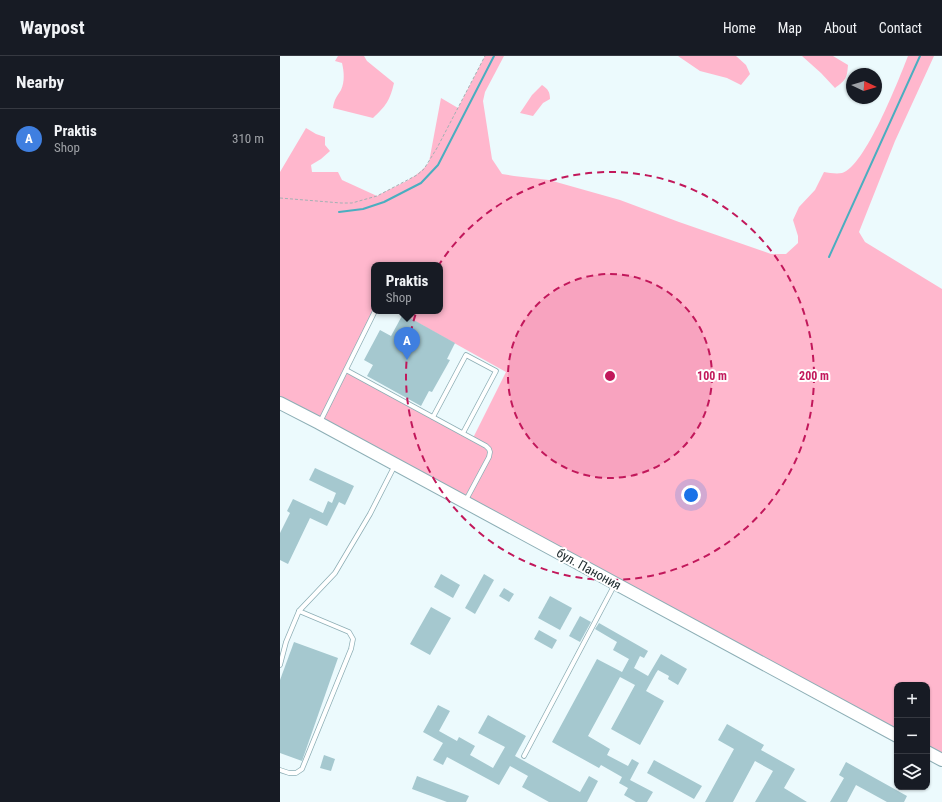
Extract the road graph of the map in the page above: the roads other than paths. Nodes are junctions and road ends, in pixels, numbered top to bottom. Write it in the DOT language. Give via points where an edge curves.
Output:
graph roads {
  1 [pos="374,314"];
  2 [pos="346,370"];
  3 [pos="280,403"];
  4 [pos="433,417"];
  5 [pos="319,423"];
  6 [pos="463,433"];
  7 [pos="395,464"];
  8 [pos="464,502"];
  9 [pos="616,584"];
  10 [pos="299,611"];
  11 [pos="280,665"];
  12 [pos="894,734"];
  13 [pos="930,754"];
  14 [pos="524,756"];
  15 [pos="942,760"];
  16 [pos="280,770"];
  1 -- 2 [label="lane"];
  2 -- 4 [label="lane"];
  2 -- 5 [label="lane"];
  3 -- 5 [label="main road, бул. Панония"];
  4 -- 6 [label="lane"];
  4 -- 6 [label="lane" via="466,355 484,364 496,371"];
  5 -- 7 [label="main road, бул. Панония"];
  6 -- 8 [label="lane" via="486,446 490,452"];
  7 -- 8 [label="main road, бул. Панония"];
  7 -- 10 [label="lane" via="335,574"];
  8 -- 9 [label="main road, бул. Панония"];
  9 -- 12 [label="main road, бул. Панония"];
  9 -- 14 [label="lane"];
  10 -- 11 [label="lane"];
  10 -- 16 [label="lane" via="348,632 353,638 351,649 302,768 296,773"];
  13 -- 15 [label="main road"];
}
